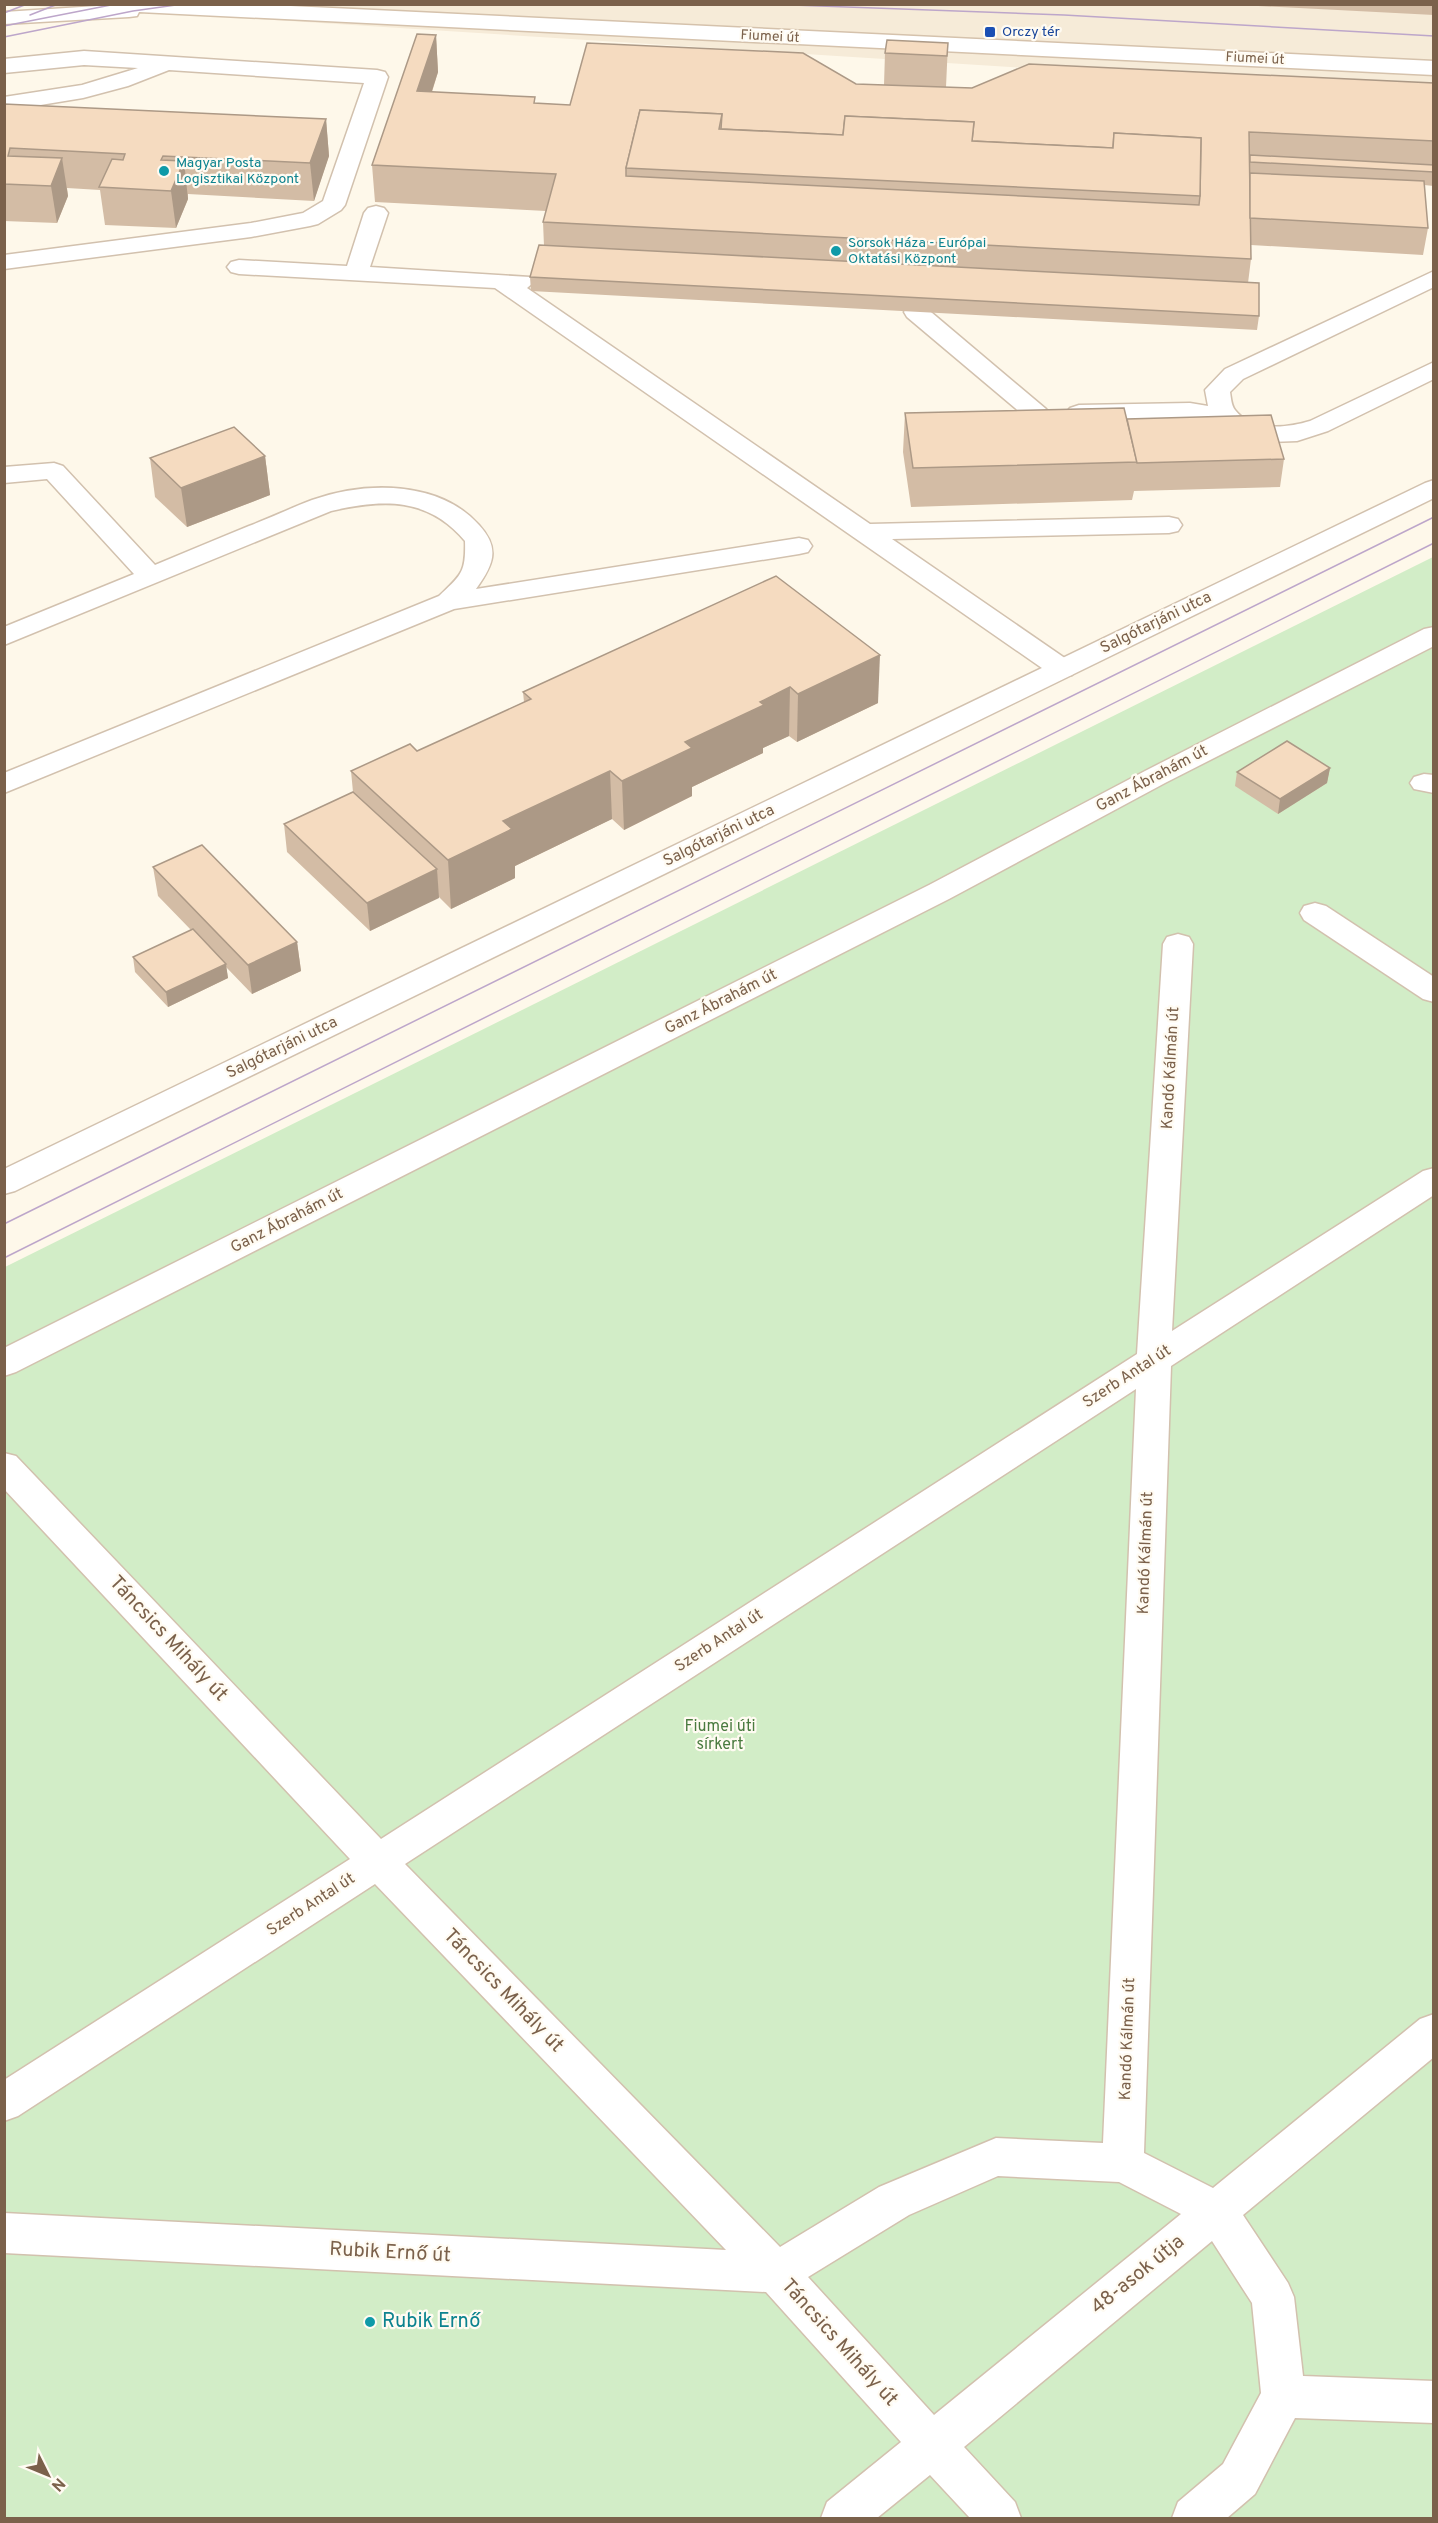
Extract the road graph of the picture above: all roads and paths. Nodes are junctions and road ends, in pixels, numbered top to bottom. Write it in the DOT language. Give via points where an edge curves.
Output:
graph roads {
  1 [pos="106,4"];
  2 [pos="196,10"];
  3 [pos="4,18"];
  4 [pos="169,64"];
  5 [pos="4,66"];
  6 [pos="1434,68"];
  7 [pos="4,104"];
  8 [pos="376,213"];
  9 [pos="4,262"];
  10 [pos="239,267"];
  11 [pos="356,273"];
  12 [pos="1434,278"];
  13 [pos="501,281"];
  14 [pos="533,283"];
  15 [pos="916,312"];
  16 [pos="1434,369"];
  17 [pos="1007,414"];
  18 [pos="1037,414"];
  19 [pos="1227,416"];
  20 [pos="4,475"];
  21 [pos="1434,488"];
  22 [pos="1169,525"];
  23 [pos="864,532"];
  24 [pos="800,546"];
  25 [pos="151,576"];
  26 [pos="448,602"];
  27 [pos="1434,635"];
  28 [pos="4,637"];
  29 [pos="1062,669"];
  30 [pos="4,784"];
  31 [pos="1315,913"];
  32 [pos="1178,944"];
  33 [pos="1434,992"];
  34 [pos="1434,1179"];
  35 [pos="4,1183"];
  36 [pos="1154,1360"];
  37 [pos="4,1363"];
  38 [pos="4,1466"];
  39 [pos="378,1862"];
  40 [pos="1434,2032"];
  41 [pos="4,2103"];
  42 [pos="1123,2163"];
  43 [pos="1216,2211"];
  44 [pos="4,2233"];
  45 [pos="776,2273"];
  46 [pos="1283,2396"];
  47 [pos="1434,2402"];
  48 [pos="931,2446"];
  49 [pos="843,2518"];
  50 [pos="999,2518"];
  51 [pos="1194,2518"];
  1 -- 2 [label="main road, Fiumei út"];
  2 -- 3 [label="main road"];
  2 -- 6 [label="main road, Fiumei út"];
  4 -- 5 [label="main road" via="84,58"];
  4 -- 7 [label="main road" via="111,86 42,101"];
  4 -- 9 [label="main road" via="377,77 333,205 310,219 251,230"];
  8 -- 11 [label="main road"];
  10 -- 11 [label="main road"];
  11 -- 13 [label="main road"];
  12 -- 19 [label="main road" via="1234,374 1217,390"];
  13 -- 14 [label="main road"];
  13 -- 23 [label="main road"];
  15 -- 18 [label="main road"];
  16 -- 19 [label="main road" via="1297,433 1267,434 1243,427"];
  17 -- 18 [label="main road"];
  18 -- 19 [label="main road" via="1190,411"];
  20 -- 25 [label="main road" via="54,471"];
  21 -- 29 [label="main road, Salgótarjáni utca"];
  22 -- 23 [label="main road"];
  23 -- 29 [label="main road"];
  24 -- 26 [label="main road"];
  25 -- 26 [label="main road" via="323,505 359,496 397,495 432,503 457,517 478,540 479,565"];
  25 -- 28 [label="main road"];
  26 -- 30 [label="main road"];
  27 -- 37 [label="main road, Ganz Ábrahám út" via="939,892"];
  29 -- 35 [label="main road, Salgótarjáni utca"];
  31 -- 33 [label="main road"];
  32 -- 36 [label="main road, Kandó Kálmán út"];
  34 -- 36 [label="main road, Szerb Antal út"];
  36 -- 39 [label="main road, Szerb Antal út"];
  36 -- 42 [label="main road, Kandó Kálmán út"];
  38 -- 39 [label="main road, Táncsics Mihály út"];
  39 -- 41 [label="main road, Szerb Antal út"];
  39 -- 45 [label="main road, Táncsics Mihály út"];
  40 -- 43 [label="main road, 48-asok útja"];
  42 -- 43 [label="main road"];
  42 -- 45 [label="main road" via="996,2157 894,2202"];
  43 -- 46 [label="main road" via="1273,2297"];
  43 -- 48 [label="main road, 48-asok útja"];
  44 -- 45 [label="main road, Rubik Ernő út"];
  45 -- 48 [label="main road, Táncsics Mihály út"];
  46 -- 47 [label="main road"];
  46 -- 51 [label="main road" via="1239,2479"];
  48 -- 49 [label="main road, 48-asok útja"];
  48 -- 50 [label="main road, Táncsics Mihály út"];
}
